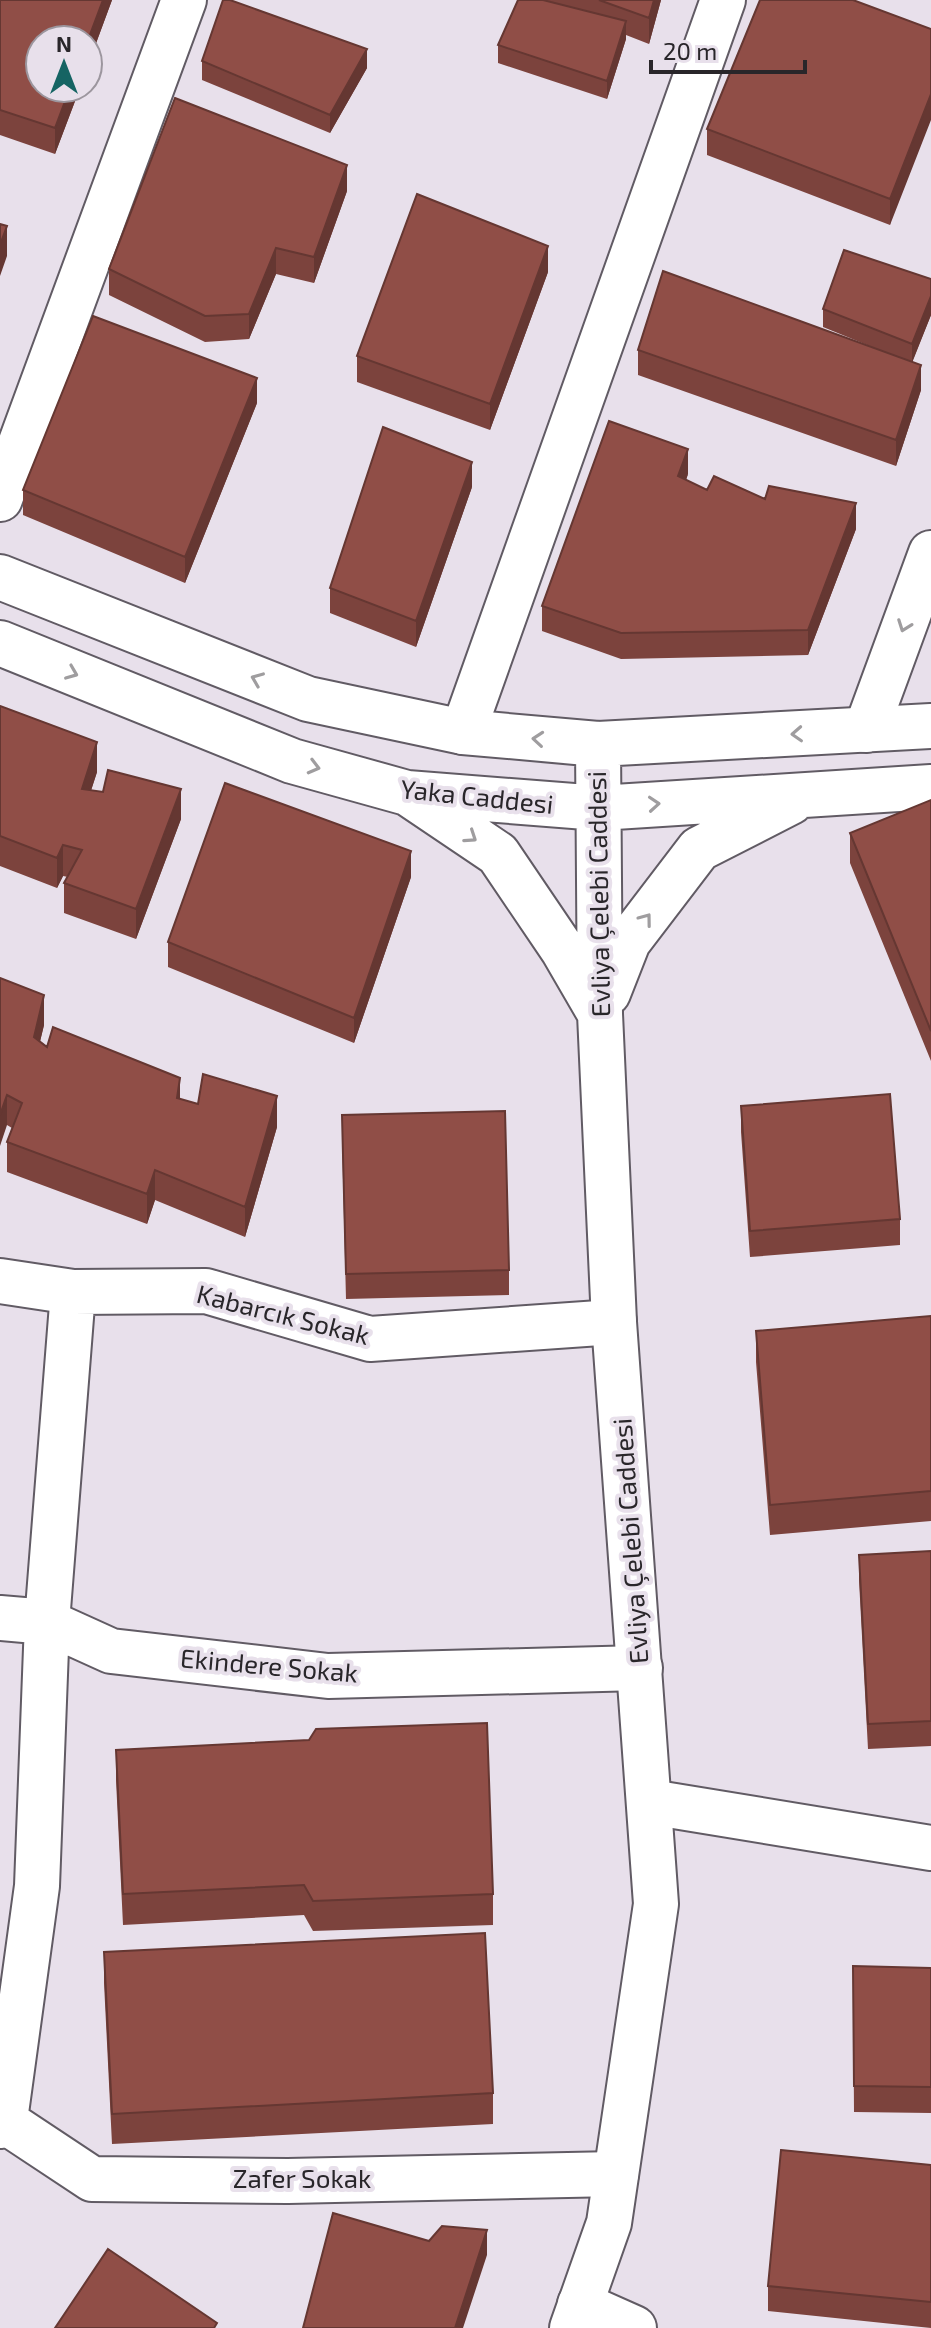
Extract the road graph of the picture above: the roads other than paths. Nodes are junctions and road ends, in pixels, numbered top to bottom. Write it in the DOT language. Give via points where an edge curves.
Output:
graph roads {
  1 [pos="184,0"];
  2 [pos="723,0"];
  3 [pos="0,499"];
  4 [pos="931,553"];
  5 [pos="0,577"];
  6 [pos="0,643"];
  7 [pos="931,726"];
  8 [pos="866,730"];
  9 [pos="463,732"];
  10 [pos="598,744"];
  11 [pos="931,787"];
  12 [pos="407,793"];
  13 [pos="808,794"];
  14 [pos="599,808"];
  15 [pos="600,1014"];
  16 [pos="0,1281"];
  17 [pos="73,1292"];
  18 [pos="614,1322"];
  19 [pos="0,1618"];
  20 [pos="47,1622"];
  21 [pos="640,1668"];
  22 [pos="650,1802"];
  23 [pos="931,1848"];
  24 [pos="2,2122"];
  25 [pos="616,2174"];
  26 [pos="576,2316"];
  27 [pos="634,2328"];
  1 -- 3 [label="street"];
  2 -- 9 [label="street"];
  4 -- 8 [label="street, one-way"];
  9 -- 5 [label="street, one-way" via="308,699"];
  6 -- 12 [label="street, Yaka Caddesi, one-way" via="292,761"];
  7 -- 8 [label="street"];
  8 -- 10 [label="street, one-way"];
  10 -- 9 [label="street, one-way"];
  10 -- 14 [label="street, Evliya Çelebi Caddesi"];
  11 -- 13 [label="street, Yaka Caddesi"];
  12 -- 14 [label="street, Yaka Caddesi"];
  12 -- 15 [label="street, one-way" via="498,854"];
  14 -- 13 [label="street, Yaka Caddesi, one-way"];
  15 -- 13 [label="street, one-way" via="628,942 699,849"];
  14 -- 15 [label="street, Evliya Çelebi Caddesi"];
  15 -- 18 [label="street, Evliya Çelebi Caddesi"];
  16 -- 17 [label="street, Kabarcık Sokak"];
  17 -- 18 [label="street, Kabarcık Sokak" via="206,1291 370,1339"];
  17 -- 20 [label="street"];
  18 -- 21 [label="street, Evliya Çelebi Caddesi"];
  19 -- 20 [label="street, Ekindere Sokak"];
  20 -- 21 [label="street, Ekindere Sokak" via="111,1651 328,1676"];
  20 -- 24 [label="street" via="37,1886"];
  21 -- 22 [label="street, Evliya Çelebi Caddesi"];
  22 -- 23 [label="street"];
  22 -- 25 [label="street, Evliya Çelebi Caddesi" via="656,1904"];
  24 -- 25 [label="street, Zafer Sokak" via="92,2179"];
  25 -- 26 [label="street, Evliya Çelebi Caddesi" via="609,2223"];
  26 -- 27 [label="street"];
}
